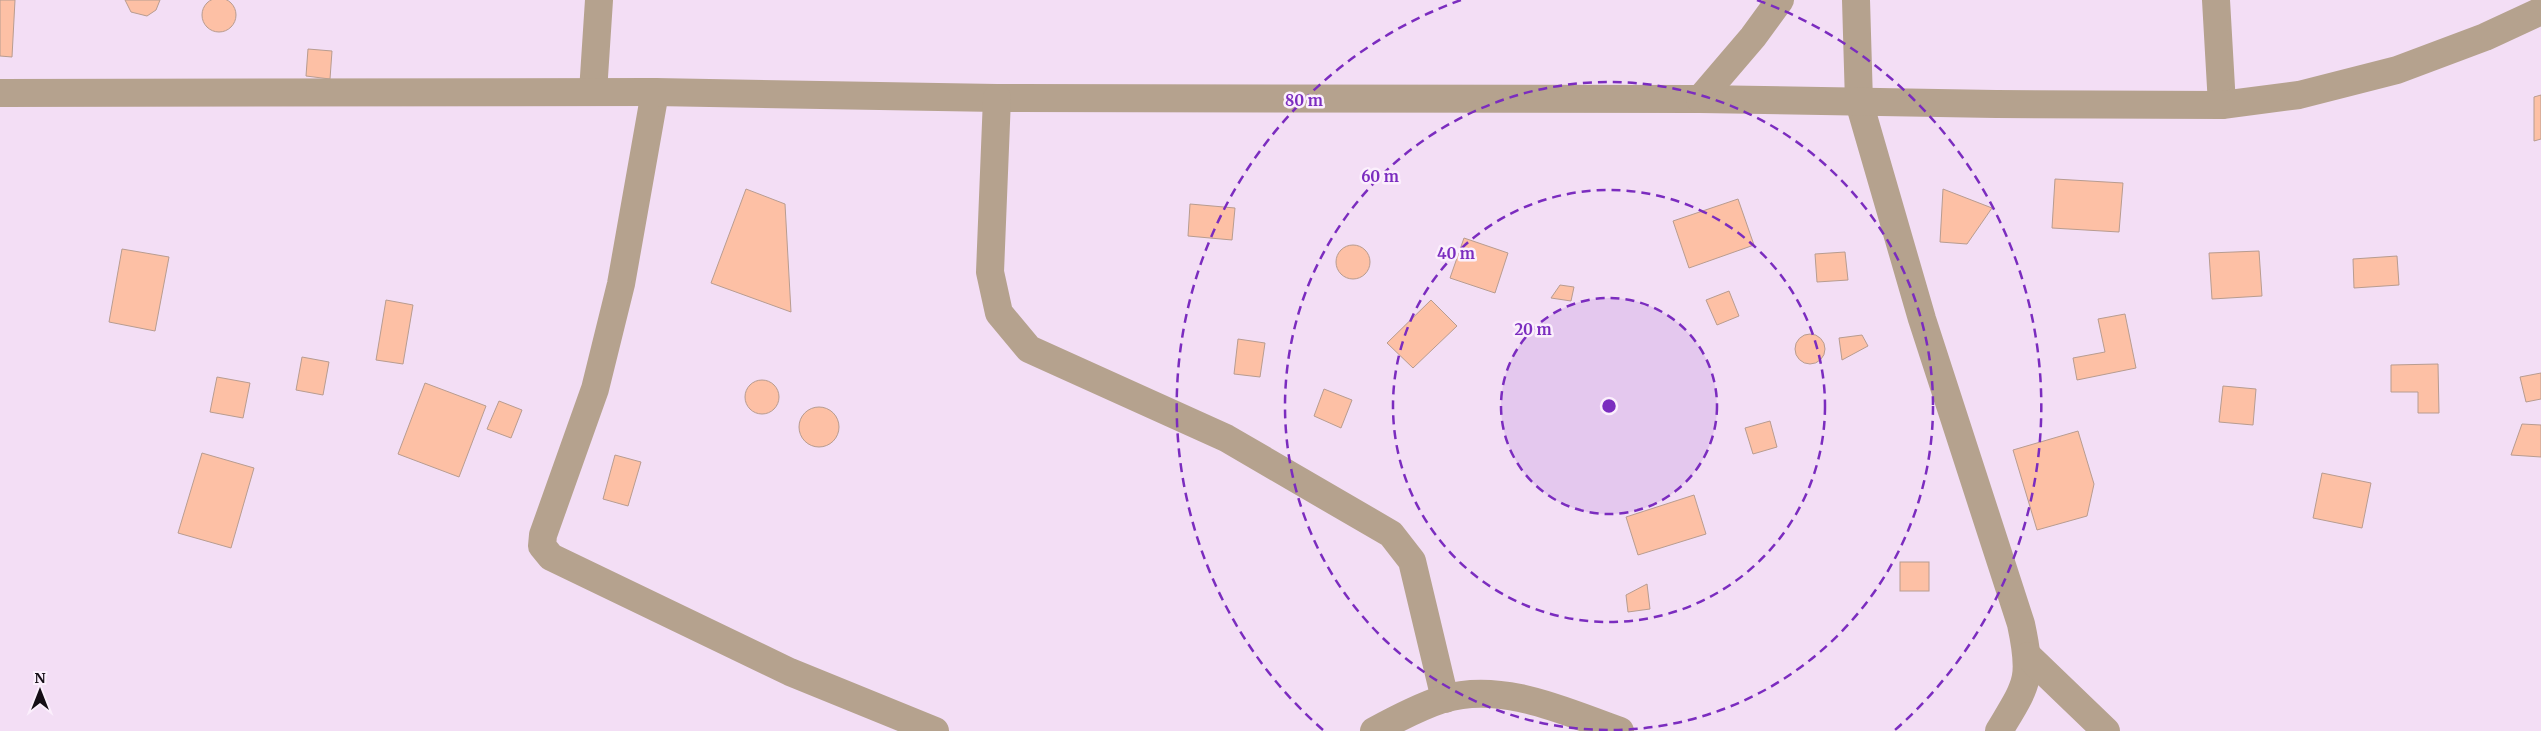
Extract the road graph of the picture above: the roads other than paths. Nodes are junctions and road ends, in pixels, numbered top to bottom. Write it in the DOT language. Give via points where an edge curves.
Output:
graph roads {
  1 [pos="599,0"];
  2 [pos="1780,0"];
  3 [pos="1856,0"];
  4 [pos="2216,0"];
  5 [pos="2541,11"];
  6 [pos="593,92"];
  7 [pos="654,92"];
  8 [pos="0,93"];
  9 [pos="997,98"];
  10 [pos="1700,99"];
  11 [pos="1859,102"];
  12 [pos="2222,105"];
  13 [pos="2028,656"];
  14 [pos="1445,699"];
  15 [pos="935,731"];
  16 [pos="1374,731"];
  17 [pos="1620,731"];
  18 [pos="1999,731"];
  19 [pos="2106,731"];
  1 -- 6 [label="street"];
  2 -- 10 [label="street"];
  3 -- 11 [label="street"];
  4 -- 12 [label="street"];
  5 -- 12 [label="street" via="2485,37 2397,70 2299,95"];
  6 -- 7 [label="street"];
  6 -- 8 [label="street"];
  7 -- 9 [label="street"];
  7 -- 15 [label="street" via="621,284 600,370 543,534 542,546 551,557 790,672"];
  9 -- 10 [label="street"];
  9 -- 14 [label="street" via="990,272 999,313 1029,349 1226,438 1391,534 1412,561"];
  10 -- 11 [label="street"];
  11 -- 12 [label="street"];
  11 -- 13 [label="street" via="1922,319 2021,624"];
  13 -- 18 [label="street" via="2026,682 2018,702"];
  13 -- 19 [label="street"];
  14 -- 16 [label="street"];
  14 -- 17 [label="street" via="1490,694 1530,699"];
}
